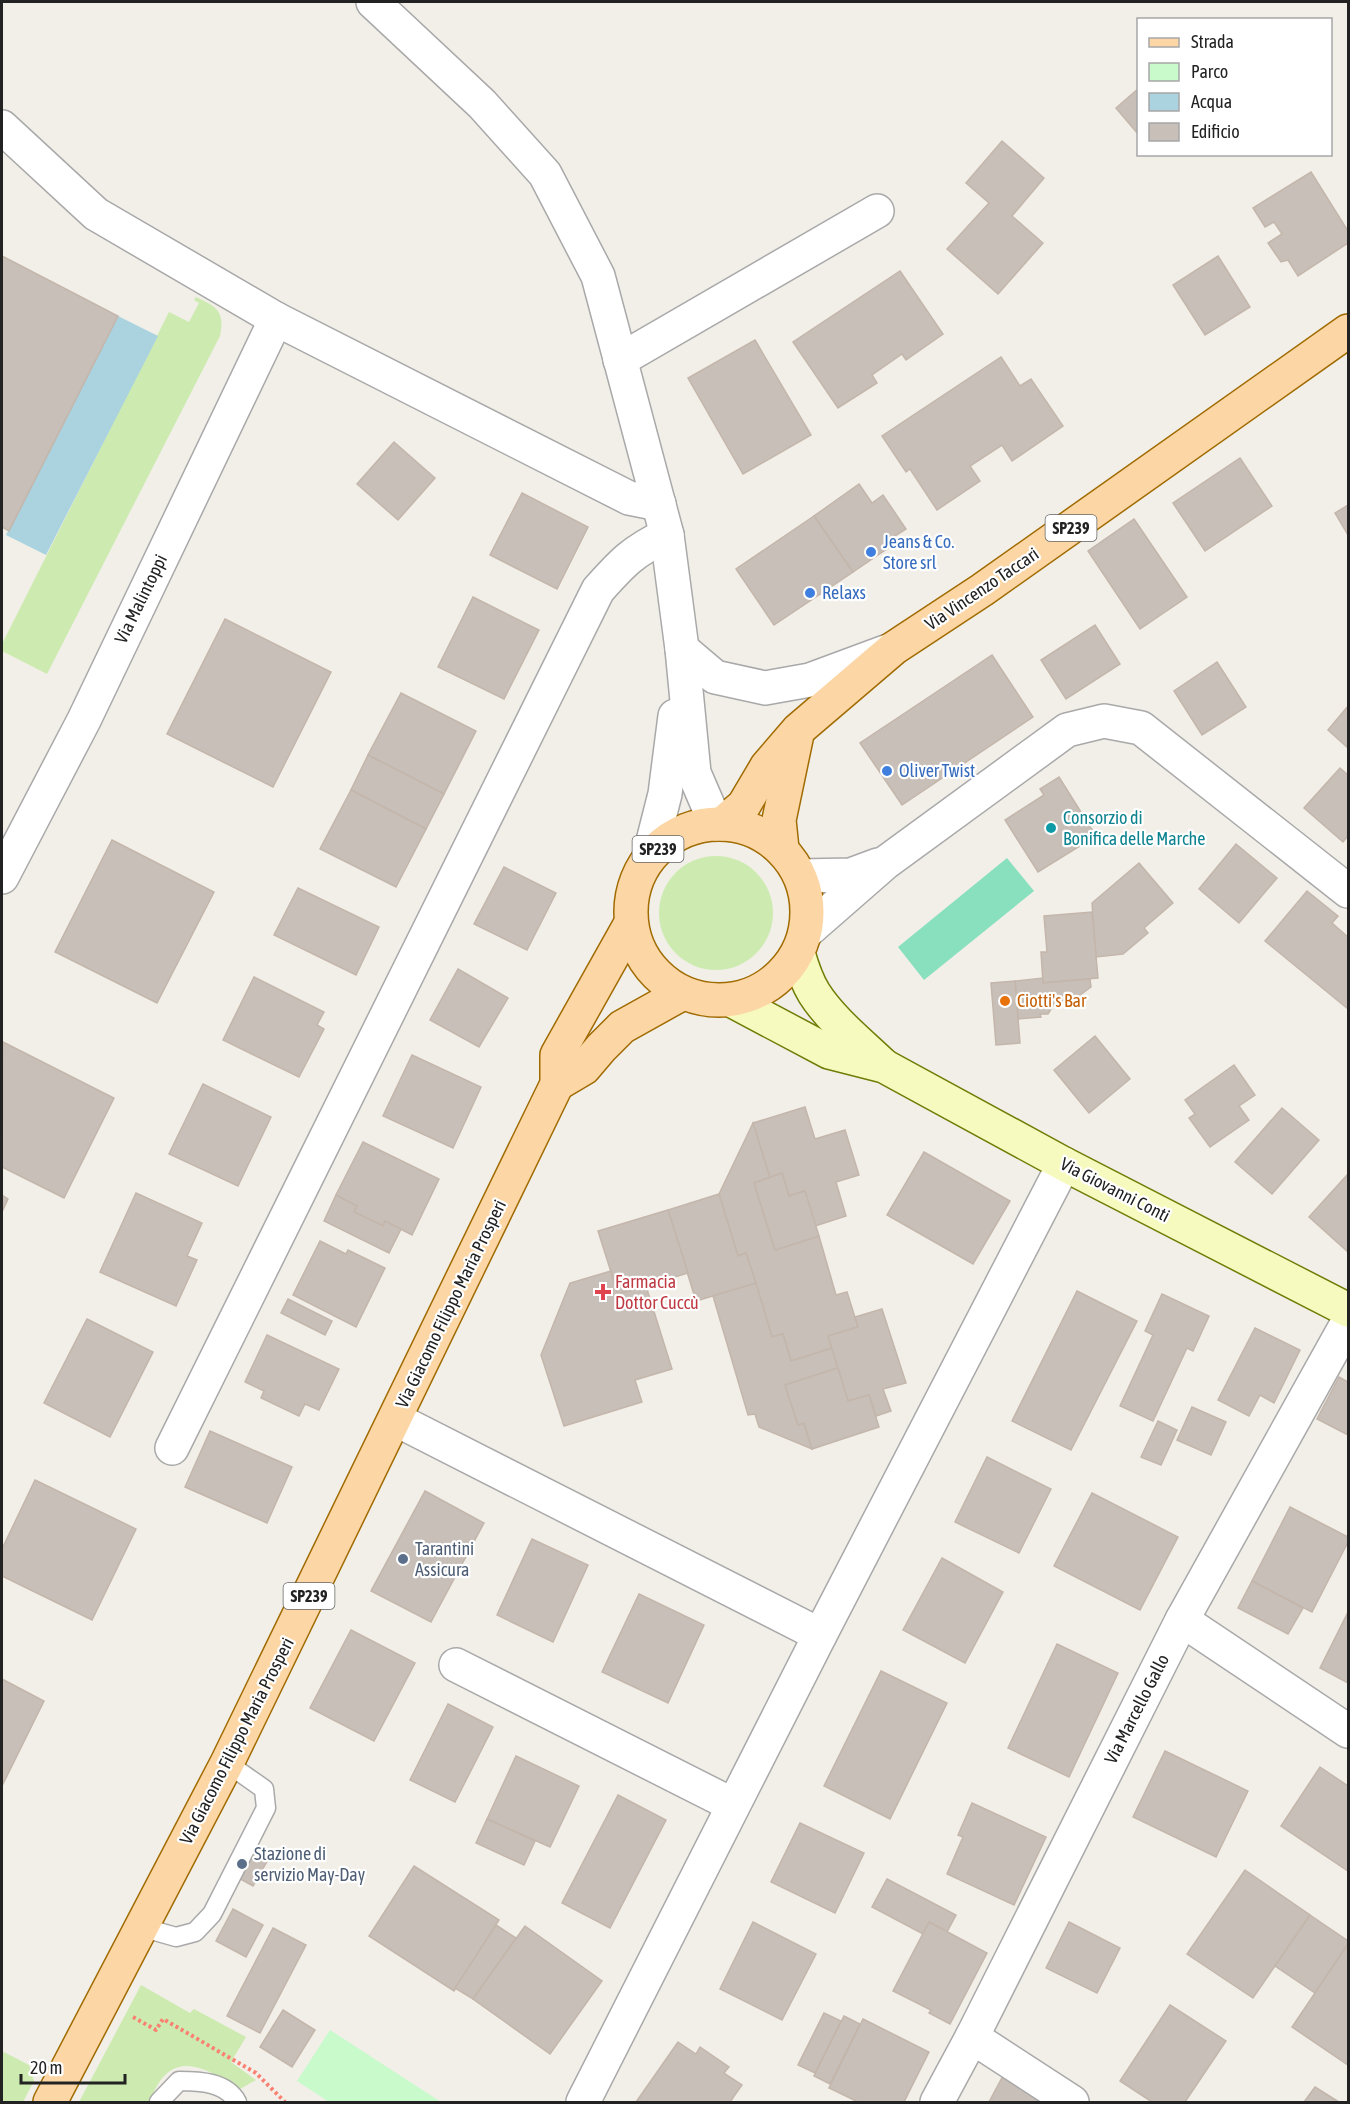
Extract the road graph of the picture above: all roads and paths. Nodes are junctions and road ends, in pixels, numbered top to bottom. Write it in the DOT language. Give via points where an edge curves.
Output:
graph roads {
  1 [pos="373,2"];
  2 [pos="2,127"];
  3 [pos="877,211"];
  4 [pos="276,319"];
  5 [pos="1348,331"];
  6 [pos="620,360"];
  7 [pos="663,519"];
  8 [pos="894,648"];
  9 [pos="682,649"];
  10 [pos="798,730"];
  11 [pos="719,824"];
  12 [pos="782,849"];
  13 [pos="649,857"];
  14 [pos="885,862"];
  15 [pos="800,876"];
  16 [pos="2,877"];
  17 [pos="1348,891"];
  18 [pos="631,923"];
  19 [pos="802,943"];
  20 [pos="683,993"];
  21 [pos="731,1000"];
  22 [pos="884,1066"];
  23 [pos="557,1084"];
  24 [pos="1064,1164"];
  25 [pos="1348,1310"];
  26 [pos="1348,1322"];
  27 [pos="395,1419"];
  28 [pos="172,1448"];
  29 [pos="1182,1620"];
  30 [pos="820,1635"];
  31 [pos="456,1665"];
  32 [pos="1348,1731"];
  33 [pos="227,1764"];
  34 [pos="733,1805"];
  35 [pos="141,1927"];
  36 [pos="103,2000"];
  37 [pos="972,2037"];
  38 [pos="50,2103"];
  39 [pos="159,2103"];
  40 [pos="237,2103"];
  41 [pos="285,2103"];
  42 [pos="583,2103"];
  43 [pos="937,2103"];
  44 [pos="1072,2103"];
  1 -- 6 [label="street" via="482,104 545,174 598,276"];
  2 -- 4 [label="street" via="96,214"];
  3 -- 6 [label="street"];
  4 -- 7 [label="street"];
  4 -- 16 [label="street, Via Malintoppi" via="84,720"];
  5 -- 8 [label="main road, Via Vincenzo Taccari / SP239"];
  6 -- 7 [label="street"];
  7 -- 9 [label="street"];
  7 -- 28 [label="street" via="646,545 624,561 598,590"];
  8 -- 9 [label="street" via="810,680 765,688 715,677"];
  8 -- 10 [label="main road, Via Vincenzo Taccari / SP239"];
  9 -- 11 [label="street" via="694,773"];
  9 -- 13 [label="street" via="665,794"];
  10 -- 11 [label="main road, Via Vincenzo Taccari / SP239" via="767,766 744,804"];
  10 -- 12 [label="main road, SP239" via="779,820"];
  11 -- 12 [label="main road, SP239" via="748,828"];
  11 -- 13 [label="main road, SP239" via="679,834"];
  12 -- 15 [label="main road, SP239"];
  13 -- 18 [label="main road, SP239" via="634,888"];
  14 -- 15 [label="street" via="851,875"];
  14 -- 17 [label="street" via="1067,730 1104,721 1141,728"];
  14 -- 19 [label="street"];
  15 -- 19 [label="main road, SP239" via="808,909"];
  18 -- 20 [label="main road, SP239" via="643,958 654,972"];
  18 -- 23 [label="main road, SP239" via="557,1055"];
  19 -- 21 [label="main road, SP239" via="790,965 770,985"];
  19 -- 22 [label="main road, Via Giovanni Conti" via="806,979 815,995"];
  20 -- 21 [label="main road, SP239" via="715,1001"];
  20 -- 23 [label="main road" via="622,1027 584,1068"];
  21 -- 22 [label="main road, Via Giovanni Conti" via="829,1052"];
  22 -- 24 [label="main road, Via Giovanni Conti"];
  23 -- 27 [label="main road, Via Giacomo Filippo Maria Prosperi / SP239"];
  24 -- 25 [label="main road, Via Giovanni Conti"];
  24 -- 30 [label="street"];
  26 -- 29 [label="street, Via Marcello Gallo"];
  27 -- 30 [label="street"];
  27 -- 33 [label="main road, Via Giacomo Filippo Maria Prosperi / SP239"];
  29 -- 32 [label="street"];
  29 -- 37 [label="street, Via Marcello Gallo"];
  30 -- 34 [label="street"];
  31 -- 34 [label="street"];
  33 -- 35 [label="main road, Via Giacomo Filippo Maria Prosperi / SP239"];
  33 -- 35 [label="lane" via="264,1789 266,1808 212,1914 195,1932 176,1937"];
  34 -- 42 [label="street"];
  35 -- 36 [label="main road, Via Giacomo Filippo Maria Prosperi / SP239"];
  36 -- 38 [label="main road, Via Giacomo Filippo Maria Prosperi / SP239"];
  36 -- 41 [label="path" via="156,2030 163,2019 256,2073"];
  37 -- 43 [label="street, Via Marcello Gallo"];
  37 -- 44 [label="street"];
  39 -- 40 [label="lane" via="179,2081 201,2080 220,2087"];
}
